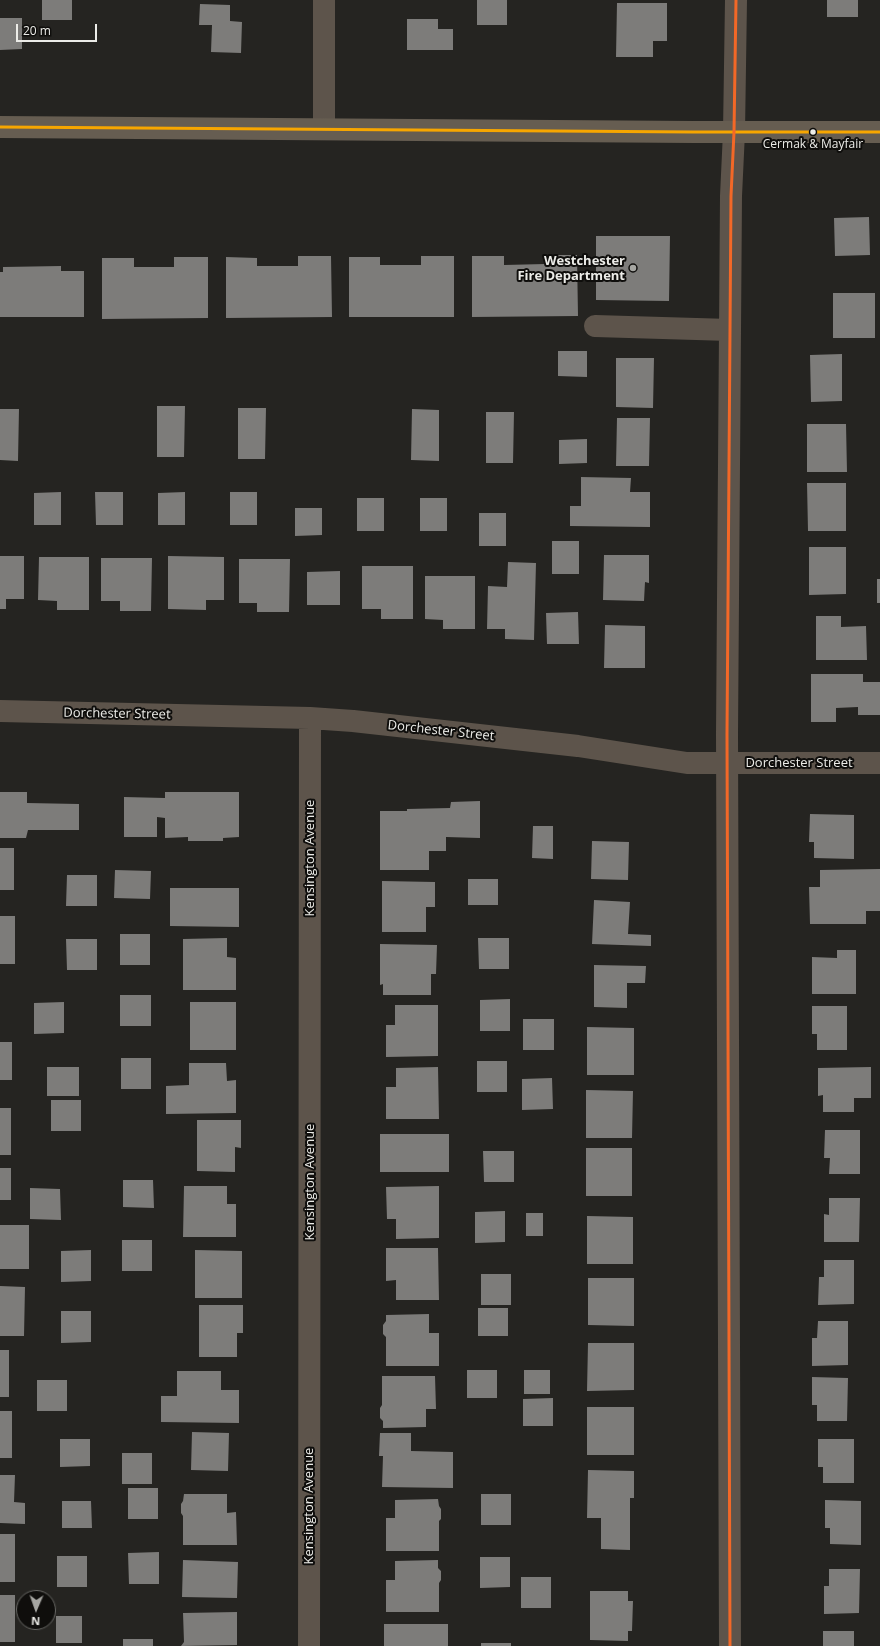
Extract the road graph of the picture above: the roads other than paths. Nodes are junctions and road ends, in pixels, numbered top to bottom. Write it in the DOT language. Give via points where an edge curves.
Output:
graph roads {
  1 [pos="324,0"];
  2 [pos="736,0"];
  3 [pos="0,127"];
  4 [pos="324,128"];
  5 [pos="734,132"];
  6 [pos="880,132"];
  7 [pos="594,326"];
  8 [pos="730,330"];
  9 [pos="0,711"];
  10 [pos="310,718"];
  11 [pos="727,763"];
  12 [pos="880,763"];
  13 [pos="309,1646"];
  14 [pos="730,1646"];
  1 -- 4 [label="street"];
  2 -- 5 [label="street"];
  3 -- 4 [label="main road"];
  4 -- 5 [label="main road"];
  5 -- 6 [label="main road"];
  5 -- 8 [label="street"];
  7 -- 8 [label="street"];
  8 -- 11 [label="street"];
  9 -- 10 [label="street, Dorchester Street"];
  10 -- 11 [label="street, Dorchester Street" via="578,746 687,763"];
  10 -- 13 [label="street, Kensington Avenue"];
  11 -- 12 [label="street, Dorchester Street"];
  11 -- 14 [label="street"];
}
